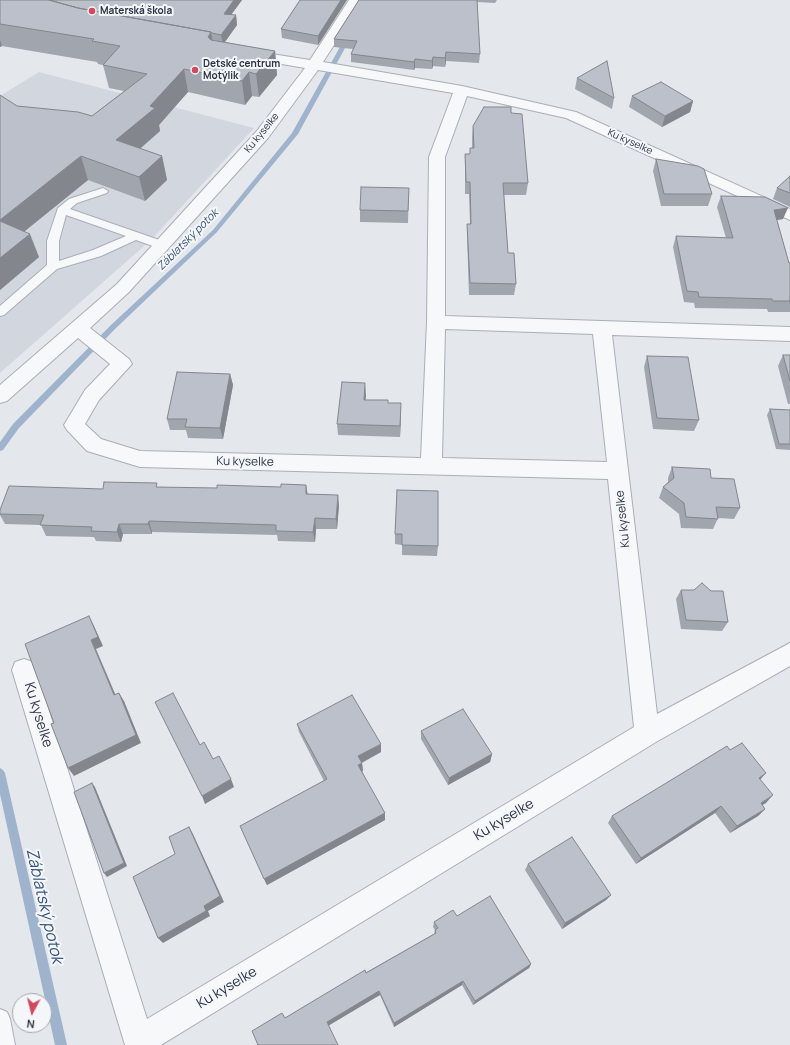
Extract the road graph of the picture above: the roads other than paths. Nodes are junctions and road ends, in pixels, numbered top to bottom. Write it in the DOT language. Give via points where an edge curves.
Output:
graph roads {
  1 [pos="356,0"];
  2 [pos="234,52"];
  3 [pos="313,67"];
  4 [pos="462,90"];
  5 [pos="103,191"];
  6 [pos="62,210"];
  7 [pos="790,215"];
  8 [pos="136,236"];
  9 [pos="161,245"];
  10 [pos="53,266"];
  11 [pos="0,312"];
  12 [pos="436,322"];
  13 [pos="602,328"];
  14 [pos="80,331"];
  15 [pos="790,334"];
  16 [pos="0,396"];
  17 [pos="431,466"];
  18 [pos="618,471"];
  19 [pos="790,654"];
  20 [pos="24,670"];
  21 [pos="647,733"];
  22 [pos="0,1019"];
  23 [pos="5,1045"];
  1 -- 3 [label="street, Ku kyselke"];
  2 -- 3 [label="street"];
  3 -- 4 [label="street, Ku kyselke"];
  3 -- 9 [label="street, Ku kyselke" via="262,135"];
  4 -- 7 [label="street, Ku kyselke" via="571,115"];
  4 -- 12 [label="street" via="437,157"];
  5 -- 6 [label="lane" via="74,201"];
  6 -- 8 [label="lane"];
  6 -- 10 [label="lane" via="54,241"];
  8 -- 9 [label="lane"];
  8 -- 10 [label="lane" via="97,253"];
  9 -- 14 [label="street, Ku kyselke"];
  10 -- 11 [label="lane"];
  12 -- 13 [label="street"];
  12 -- 17 [label="street"];
  13 -- 15 [label="street"];
  13 -- 18 [label="street, Ku kyselke"];
  14 -- 16 [label="street, Ku kyselke"];
  14 -- 17 [label="street, Ku kyselke" via="122,364 92,396 74,426 94,445 140,459"];
  17 -- 18 [label="street, Ku kyselke"];
  18 -- 21 [label="street, Ku kyselke"];
  19 -- 21 [label="street, Ku kyselke"];
  20 -- 21 [label="street, Ku kyselke" via="139,1041"];
  22 -- 23 [label="lane"];
}
